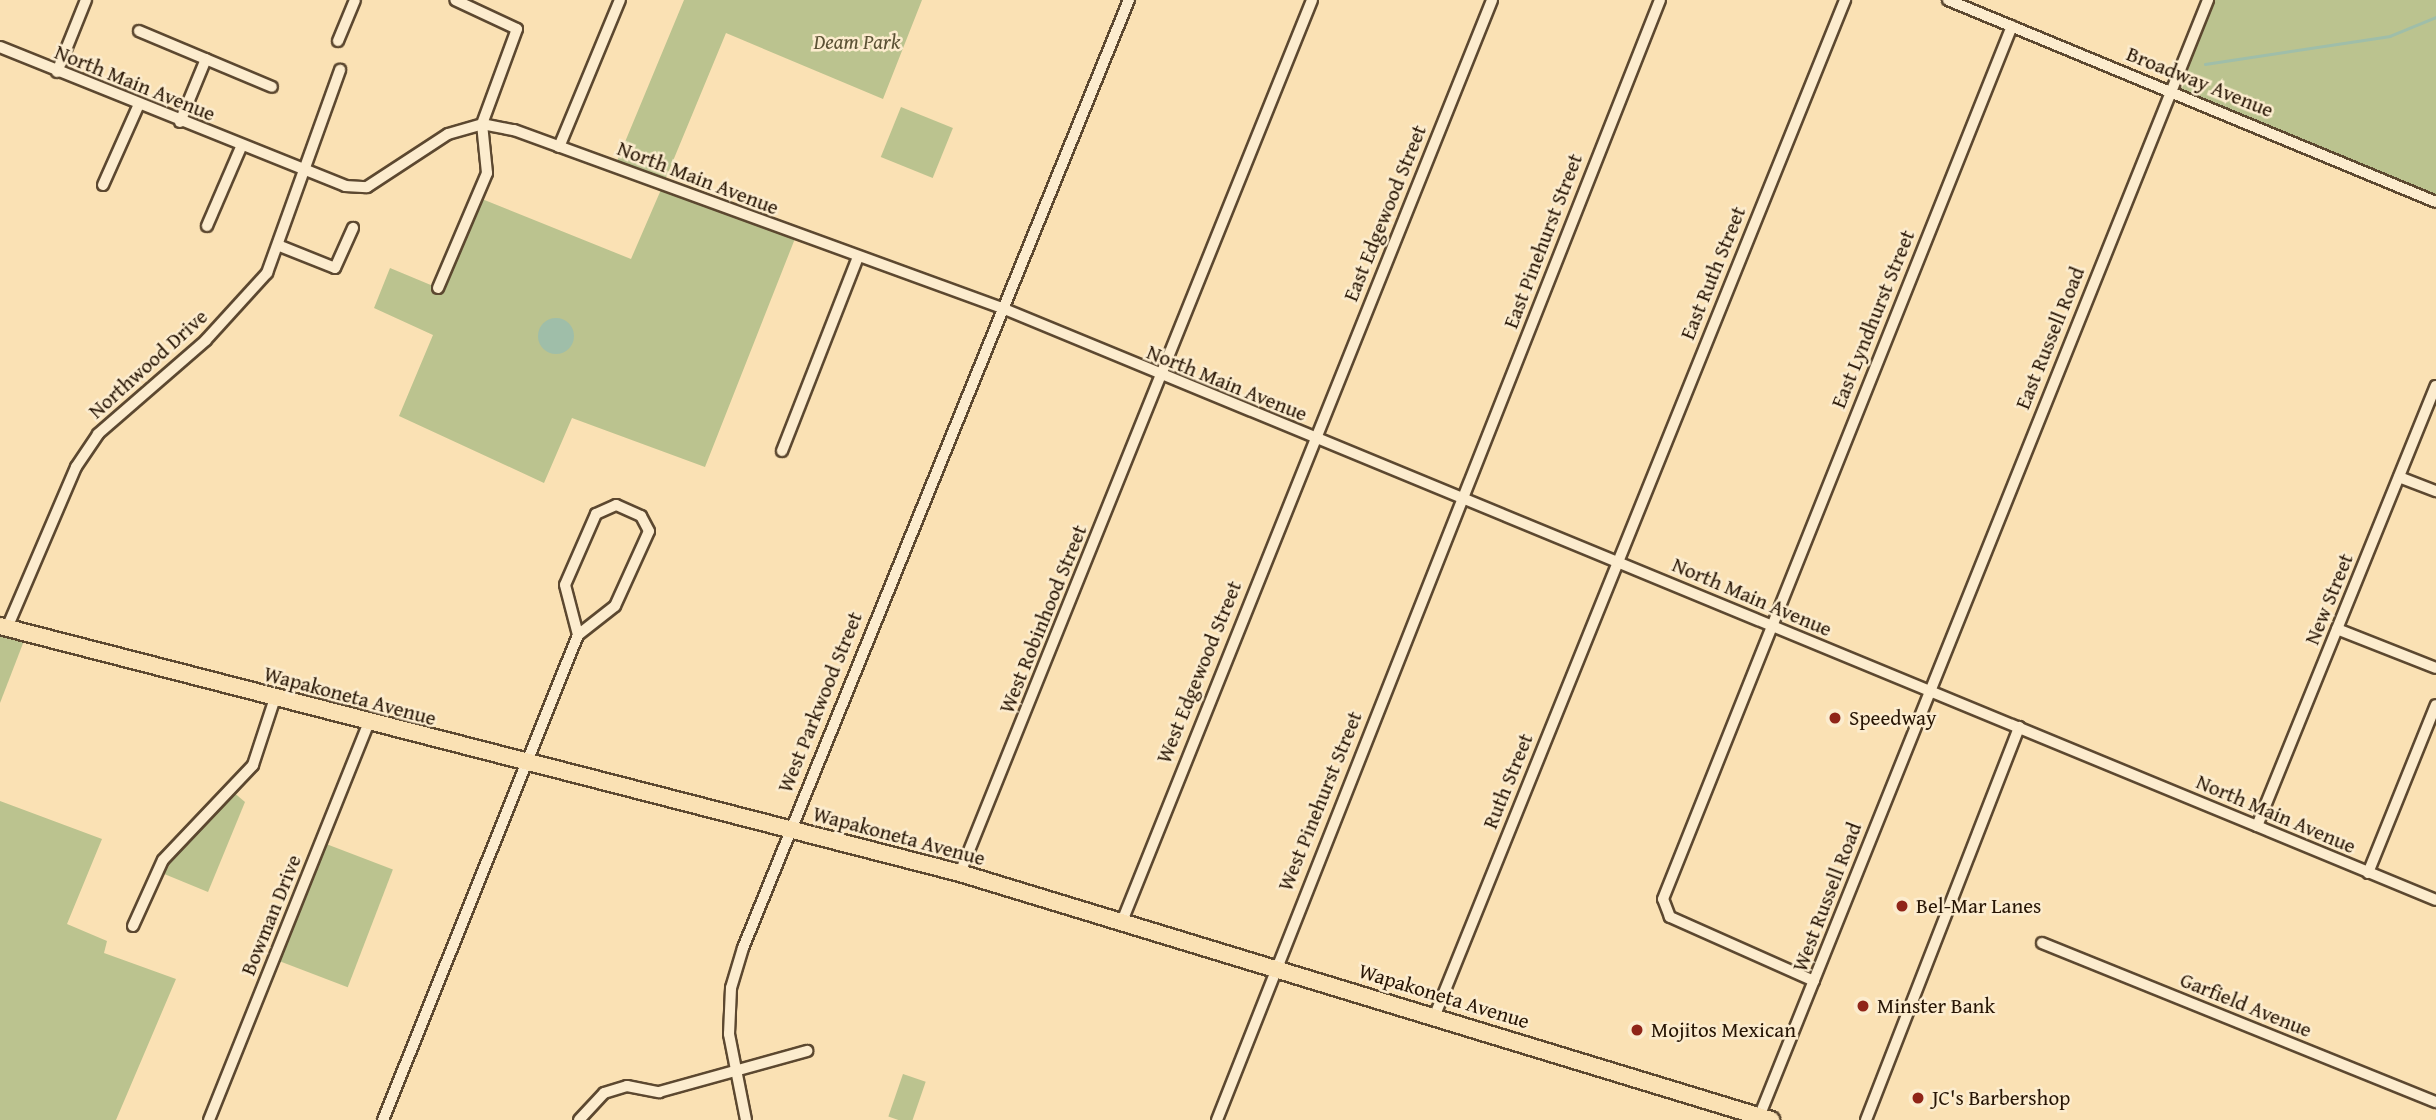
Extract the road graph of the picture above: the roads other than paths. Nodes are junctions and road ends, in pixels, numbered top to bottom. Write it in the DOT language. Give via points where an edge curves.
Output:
graph roads {
  1 [pos="86,0"];
  2 [pos="355,0"];
  3 [pos="455,0"];
  4 [pos="620,0"];
  5 [pos="1129,0"];
  6 [pos="1312,0"];
  7 [pos="1492,0"];
  8 [pos="1660,0"];
  9 [pos="1845,0"];
  10 [pos="1948,0"];
  11 [pos="2208,0"];
  12 [pos="2012,26"];
  13 [pos="139,31"];
  14 [pos="338,41"];
  15 [pos="0,47"];
  16 [pos="206,59"];
  17 [pos="340,70"];
  18 [pos="57,72"];
  19 [pos="272,87"];
  20 [pos="2170,91"];
  21 [pos="139,104"];
  22 [pos="180,122"];
  23 [pos="482,124"];
  24 [pos="241,147"];
  25 [pos="559,147"];
  26 [pos="301,172"];
  27 [pos="103,185"];
  28 [pos="2436,202"];
  29 [pos="207,226"];
  30 [pos="353,228"];
  31 [pos="280,246"];
  32 [pos="858,257"];
  33 [pos="438,288"];
  34 [pos="1002,308"];
  35 [pos="1162,379"];
  36 [pos="2436,386"];
  37 [pos="1314,440"];
  38 [pos="782,452"];
  39 [pos="2399,477"];
  40 [pos="2436,491"];
  41 [pos="1463,497"];
  42 [pos="1616,562"];
  43 [pos="1770,626"];
  44 [pos="3,627"];
  45 [pos="2337,629"];
  46 [pos="578,635"];
  47 [pos="2436,668"];
  48 [pos="1928,690"];
  49 [pos="275,698"];
  50 [pos="2436,705"];
  51 [pos="368,724"];
  52 [pos="2019,727"];
  53 [pos="526,764"];
  54 [pos="2257,827"];
  55 [pos="789,829"];
  56 [pos="960,873"];
  57 [pos="2368,873"];
  58 [pos="2436,900"];
  59 [pos="1123,919"];
  60 [pos="133,926"];
  61 [pos="2042,943"];
  62 [pos="1276,966"];
  63 [pos="1814,981"];
  64 [pos="1435,1015"];
  65 [pos="807,1051"];
  66 [pos="737,1069"];
  67 [pos="2436,1102"];
  68 [pos="1765,1118"];
  69 [pos="209,1120"];
  70 [pos="383,1120"];
  71 [pos="579,1120"];
  72 [pos="746,1120"];
  73 [pos="1217,1120"];
  74 [pos="1866,1120"];
  1 -- 18 [label="street"];
  2 -- 14 [label="street"];
  3 -- 23 [label="street" via="517,29"];
  4 -- 25 [label="street"];
  5 -- 34 [label="street, West Parkwood Street"];
  6 -- 35 [label="street, West Robinhood Street"];
  7 -- 37 [label="street, East Edgewood Street"];
  8 -- 41 [label="street, East Pinehurst Street"];
  9 -- 42 [label="street, East Ruth Street"];
  10 -- 12 [label="street, Broadway Avenue"];
  11 -- 20 [label="street, East Russell Road"];
  12 -- 20 [label="street, Broadway Avenue"];
  12 -- 43 [label="street, East Lyndhurst Street"];
  13 -- 16 [label="street"];
  15 -- 18 [label="street, North Main Avenue"];
  16 -- 19 [label="street"];
  16 -- 22 [label="street"];
  17 -- 26 [label="street, Northwood Drive"];
  18 -- 21 [label="street, North Main Avenue"];
  20 -- 28 [label="street, Broadway Avenue"];
  20 -- 48 [label="street, East Russell Road"];
  21 -- 22 [label="street, North Main Avenue"];
  21 -- 27 [label="street"];
  22 -- 24 [label="street, North Main Avenue"];
  23 -- 25 [label="street, North Main Avenue"];
  23 -- 26 [label="street, North Main Avenue" via="448,134 367,187"];
  23 -- 33 [label="street" via="487,173"];
  24 -- 26 [label="street, North Main Avenue"];
  24 -- 29 [label="street"];
  25 -- 32 [label="street, North Main Avenue"];
  26 -- 31 [label="street, Northwood Drive"];
  30 -- 31 [label="street" via="335,268"];
  31 -- 44 [label="street, Northwood Drive" via="251,296 99,434 75,467"];
  32 -- 34 [label="street, North Main Avenue"];
  32 -- 38 [label="street"];
  34 -- 35 [label="street, North Main Avenue"];
  34 -- 55 [label="street, West Parkwood Street"];
  35 -- 37 [label="street, North Main Avenue"];
  35 -- 56 [label="street, West Robinhood Street"];
  36 -- 39 [label="street, New Street"];
  37 -- 41 [label="street, North Main Avenue"];
  37 -- 59 [label="street, West Edgewood Street"];
  39 -- 40 [label="street"];
  39 -- 45 [label="street, New Street"];
  41 -- 42 [label="street, North Main Avenue"];
  41 -- 62 [label="street, West Pinehurst Street"];
  42 -- 43 [label="street, North Main Avenue"];
  42 -- 64 [label="street, Ruth Street"];
  43 -- 48 [label="street, North Main Avenue"];
  43 -- 63 [label="street, East Lyndhurst Street" via="1664,899 1668,911"];
  44 -- 49 [label="main road, Wapakoneta Avenue"];
  45 -- 47 [label="street"];
  45 -- 54 [label="street, New Street"];
  46 -- 46 [label="street" via="615,606 649,531 641,516 616,505 596,514 565,585"];
  46 -- 53 [label="street"];
  48 -- 52 [label="street, North Main Avenue"];
  48 -- 63 [label="street, West Russell Road"];
  49 -- 51 [label="main road, Wapakoneta Avenue"];
  49 -- 60 [label="street" via="253,765 163,860"];
  50 -- 57 [label="street"];
  51 -- 53 [label="main road, Wapakoneta Avenue"];
  51 -- 69 [label="street, Bowman Drive"];
  52 -- 54 [label="street, North Main Avenue"];
  52 -- 74 [label="street"];
  53 -- 55 [label="main road, Wapakoneta Avenue"];
  53 -- 70 [label="street"];
  54 -- 57 [label="street, North Main Avenue"];
  55 -- 56 [label="main road, Wapakoneta Avenue"];
  55 -- 66 [label="street, West Parkwood Street" via="731,988 729,1034"];
  56 -- 59 [label="main road, Wapakoneta Avenue"];
  57 -- 58 [label="street, North Main Avenue"];
  59 -- 62 [label="main road, Wapakoneta Avenue"];
  61 -- 67 [label="street, Garfield Avenue"];
  62 -- 64 [label="main road, Wapakoneta Avenue"];
  62 -- 73 [label="street, West Pinehurst Street"];
  63 -- 68 [label="street, West Russell Road"];
  64 -- 68 [label="main road, Wapakoneta Avenue"];
  65 -- 66 [label="street"];
  66 -- 71 [label="street" via="659,1092 627,1086 604,1093"];
  66 -- 72 [label="street, West Parkwood Street"];
}
